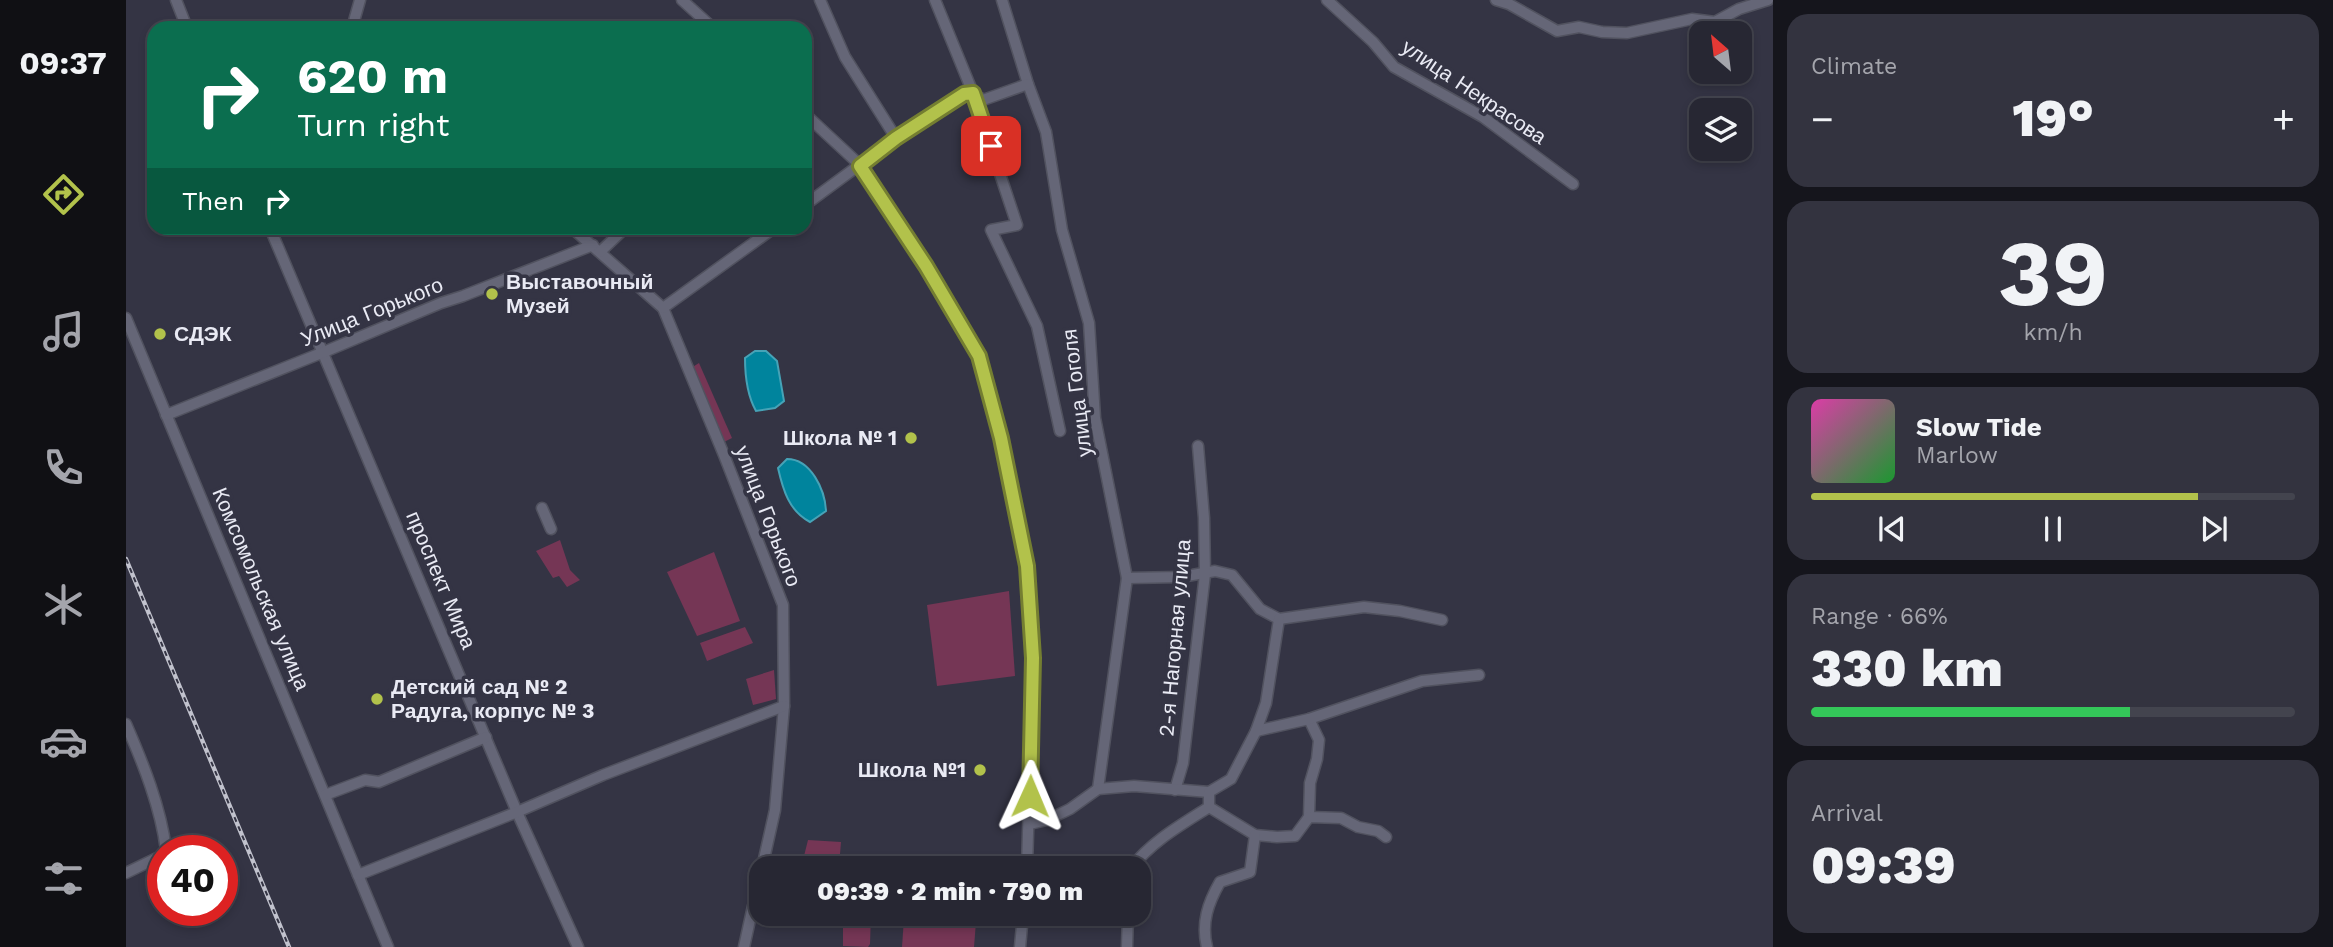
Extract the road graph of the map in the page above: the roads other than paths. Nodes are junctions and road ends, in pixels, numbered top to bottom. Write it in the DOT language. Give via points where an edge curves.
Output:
graph roads {
  1 [pos="176,0"];
  2 [pos="360,0"];
  3 [pos="682,0"];
  4 [pos="820,0"];
  5 [pos="935,0"];
  6 [pos="1002,0"];
  7 [pos="1327,0"];
  8 [pos="1496,0"];
  9 [pos="1768,0"];
  10 [pos="184,21"];
  11 [pos="354,21"];
  12 [pos="705,21"];
  13 [pos="1028,85"];
  14 [pos="973,93"];
  15 [pos="812,121"];
  16 [pos="896,138"];
  17 [pos="860,166"];
  18 [pos="1573,184"];
  19 [pos="812,200"];
  20 [pos="273,235"];
  21 [pos="580,235"];
  22 [pos="615,235"];
  23 [pos="764,235"];
  24 [pos="596,248"];
  25 [pos="663,308"];
  26 [pos="126,318"];
  27 [pos="324,352"];
  28 [pos="166,415"];
  29 [pos="1059,430"];
  30 [pos="1198,446"];
  31 [pos="542,508"];
  32 [pos="551,528"];
  33 [pos="1205,574"];
  34 [pos="1127,578"];
  35 [pos="1279,619"];
  36 [pos="1442,620"];
  37 [pos="1479,675"];
  38 [pos="784,706"];
  39 [pos="1309,719"];
  40 [pos="126,724"];
  41 [pos="1256,730"];
  42 [pos="486,737"];
  43 [pos="1098,789"];
  44 [pos="1175,790"];
  45 [pos="1209,793"];
  46 [pos="325,795"];
  47 [pos="1209,807"];
  48 [pos="517,812"];
  49 [pos="1309,817"];
  50 [pos="1029,824"];
  51 [pos="164,835"];
  52 [pos="1255,835"];
  53 [pos="1386,838"];
  54 [pos="765,856"];
  55 [pos="1027,856"];
  56 [pos="1141,856"];
  57 [pos="147,863"];
  58 [pos="126,873"];
  59 [pos="358,875"];
  60 [pos="749,925"];
  61 [pos="1022,926"];
  62 [pos="1128,926"];
  63 [pos="1127,946"];
  64 [pos="388,947"];
  65 [pos="578,947"];
  66 [pos="744,947"];
  67 [pos="1020,947"];
  68 [pos="1207,947"];
  1 -- 10 [label="street"];
  2 -- 11 [label="street"];
  3 -- 12 [label="street"];
  4 -- 16 [label="street" via="845,57"];
  5 -- 14 [label="street"];
  6 -- 13 [label="street, улица Гоголя"];
  7 -- 18 [label="street, улица Некрасова" via="1394,67 1483,117"];
  8 -- 9 [label="street" via="1557,31 1579,27 1627,33 1692,19 1715,22"];
  13 -- 14 [label="street" via="983,100"];
  13 -- 34 [label="street, улица Гоголя" via="1046,132 1062,230 1089,323 1095,418"];
  14 -- 16 [label="street" via="964,94"];
  14 -- 29 [label="street" via="1017,225 991,230 1037,326"];
  15 -- 17 [label="street"];
  16 -- 17 [label="street"];
  17 -- 19 [label="street"];
  17 -- 50 [label="street" via="979,356 1001,438 1027,566 1033,658"];
  20 -- 27 [label="street, проспект Мира"];
  21 -- 24 [label="street, улица Горького"];
  22 -- 24 [label="street"];
  23 -- 25 [label="street"];
  24 -- 25 [label="street, улица Горького"];
  24 -- 27 [label="street, Улица Горького" via="441,303"];
  25 -- 38 [label="street, улица Горького" via="783,605"];
  26 -- 28 [label="street, Комсомольская улица"];
  27 -- 28 [label="street, Улица Горького"];
  27 -- 42 [label="street, проспект Мира"];
  28 -- 46 [label="street, Комсомольская улица"];
  30 -- 33 [label="street, 2-я Нагорная улица"];
  31 -- 32 [label="street"];
  33 -- 34 [label="street"];
  33 -- 35 [label="street" via="1232,575 1260,609"];
  33 -- 44 [label="street, 2-я Нагорная улица" via="1186,739"];
  34 -- 43 [label="street, улица Гоголя"];
  35 -- 36 [label="street" via="1364,607"];
  35 -- 41 [label="street" via="1266,703"];
  37 -- 39 [label="street" via="1422,681"];
  38 -- 48 [label="street"];
  38 -- 54 [label="street, улица Горького" via="775,810"];
  39 -- 41 [label="street"];
  39 -- 49 [label="street" via="1319,740"];
  40 -- 51 [label="street"];
  41 -- 45 [label="street" via="1231,779"];
  42 -- 46 [label="street" via="379,782 365,779"];
  42 -- 48 [label="street, проспект Мира"];
  43 -- 44 [label="street"];
  43 -- 50 [label="street" via="1070,809"];
  44 -- 45 [label="street"];
  45 -- 47 [label="street"];
  46 -- 59 [label="street, Комсомольская улица"];
  47 -- 52 [label="street"];
  47 -- 56 [label="street"];
  48 -- 59 [label="street"];
  48 -- 65 [label="street, проспект Мира"];
  49 -- 52 [label="street" via="1295,835"];
  49 -- 53 [label="street" via="1341,818"];
  50 -- 55 [label="street"];
  52 -- 68 [label="street" via="1250,872 1220,882 1207,905"];
  57 -- 58 [label="street"];
  59 -- 64 [label="street, Комсомольская улица"];
  60 -- 66 [label="street, улица Горького"];
  61 -- 67 [label="street"];
  62 -- 63 [label="street"];
}
